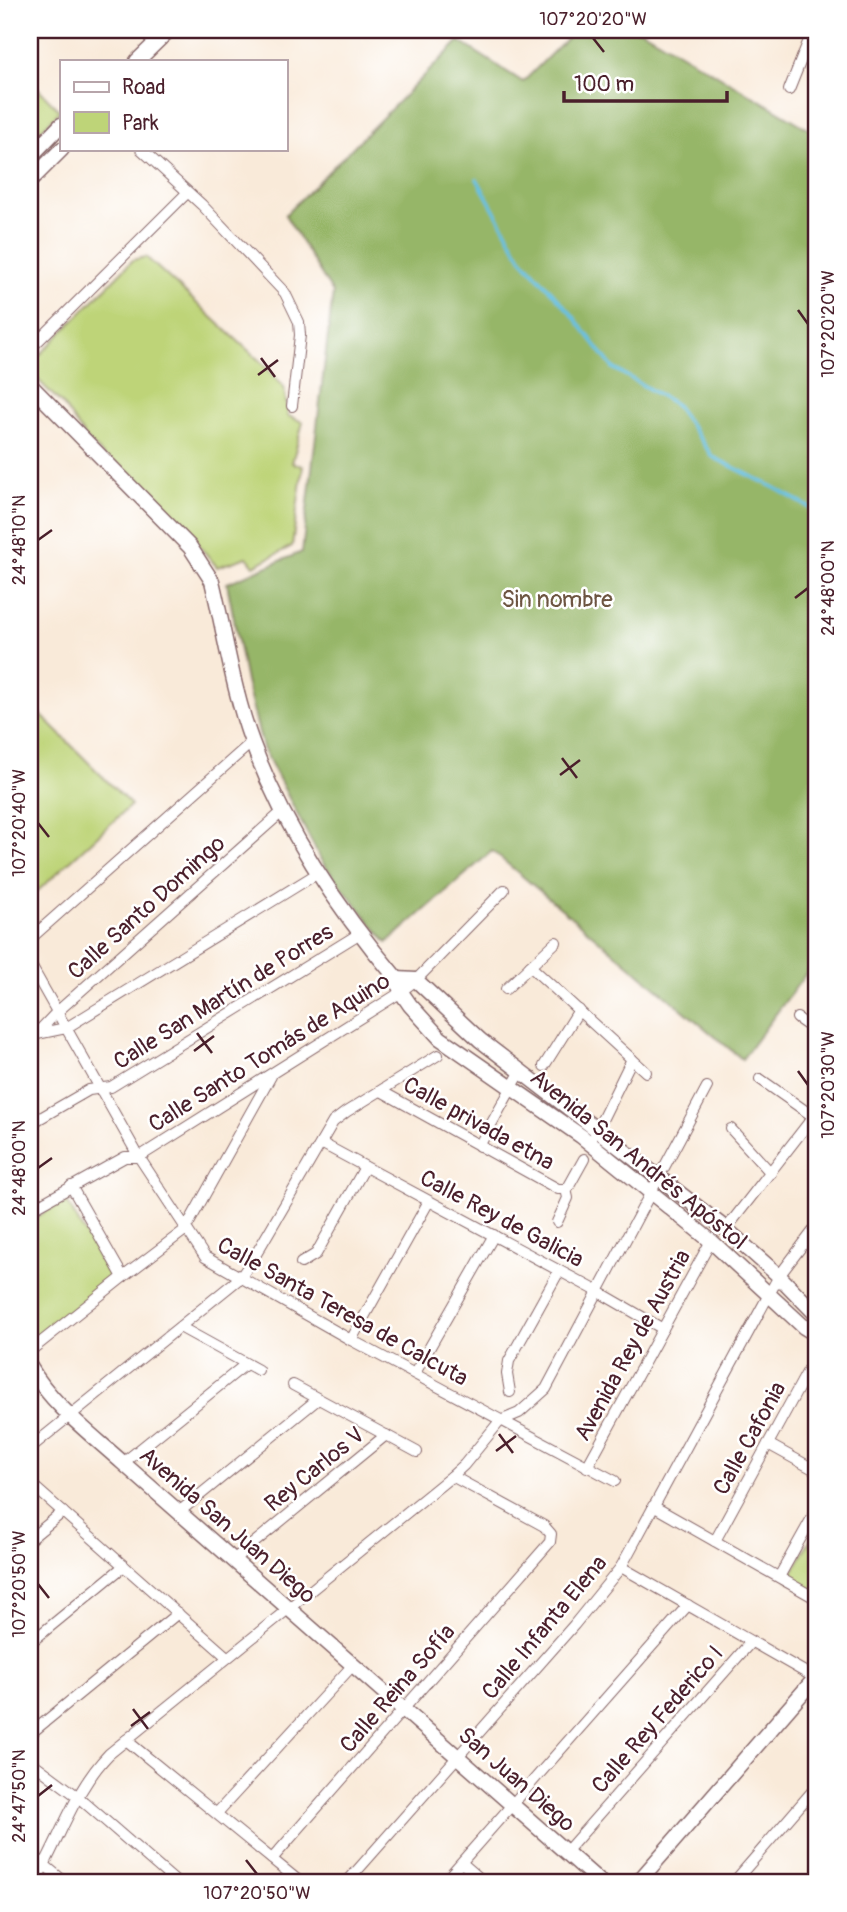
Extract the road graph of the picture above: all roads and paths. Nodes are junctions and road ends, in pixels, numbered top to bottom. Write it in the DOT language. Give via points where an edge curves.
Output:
graph roads {
  1 [pos="169,30"];
  2 [pos="813,30"];
  3 [pos="138,60"];
  4 [pos="789,90"];
  5 [pos="60,126"];
  6 [pos="61,150"];
  7 [pos="142,150"];
  8 [pos="30,157"];
  9 [pos="30,181"];
  10 [pos="187,193"];
  11 [pos="30,349"];
  12 [pos="30,385"];
  13 [pos="292,406"];
  14 [pos="252,743"];
  15 [pos="283,811"];
  16 [pos="318,873"];
  17 [pos="504,890"];
  18 [pos="359,932"];
  19 [pos="30,939"];
  20 [pos="556,942"];
  21 [pos="30,964"];
  22 [pos="530,966"];
  23 [pos="416,980"];
  24 [pos="399,986"];
  25 [pos="506,989"];
  26 [pos="579,1010"];
  27 [pos="57,1012"];
  28 [pos="797,1018"];
  29 [pos="66,1028"];
  30 [pos="817,1032"];
  31 [pos="33,1036"];
  32 [pos="438,1055"];
  33 [pos="632,1059"];
  34 [pos="544,1066"];
  35 [pos="521,1071"];
  36 [pos="646,1072"];
  37 [pos="271,1075"];
  38 [pos="761,1079"];
  39 [pos="513,1087"];
  40 [pos="707,1087"];
  41 [pos="100,1089"];
  42 [pos="381,1091"];
  43 [pos="815,1114"];
  44 [pos="30,1124"];
  45 [pos="598,1129"];
  46 [pos="731,1129"];
  47 [pos="321,1143"];
  48 [pos="590,1144"];
  49 [pos="479,1146"];
  50 [pos="139,1157"];
  51 [pos="584,1159"];
  52 [pos="365,1167"];
  53 [pos="771,1173"];
  54 [pos="659,1178"];
  55 [pos="71,1186"];
  56 [pos="566,1189"];
  57 [pos="651,1193"];
  58 [pos="429,1201"];
  59 [pos="30,1210"];
  60 [pos="557,1223"];
  61 [pos="817,1226"];
  62 [pos="726,1229"];
  63 [pos="185,1230"];
  64 [pos="494,1235"];
  65 [pos="711,1241"];
  66 [pos="301,1263"];
  67 [pos="559,1271"];
  68 [pos="123,1276"];
  69 [pos="779,1276"];
  70 [pos="240,1278"];
  71 [pos="599,1292"];
  72 [pos="768,1296"];
  73 [pos="817,1315"];
  74 [pos="180,1327"];
  75 [pos="663,1329"];
  76 [pos="817,1335"];
  77 [pos="351,1340"];
  78 [pos="30,1351"];
  79 [pos="817,1354"];
  80 [pos="246,1364"];
  81 [pos="30,1367"];
  82 [pos="258,1370"];
  83 [pos="415,1373"];
  84 [pos="802,1382"];
  85 [pos="293,1385"];
  86 [pos="817,1391"];
  87 [pos="510,1392"];
  88 [pos="318,1399"];
  89 [pos="70,1415"];
  90 [pos="500,1421"];
  91 [pos="386,1435"];
  92 [pos="768,1444"];
  93 [pos="30,1448"];
  94 [pos="416,1452"];
  95 [pos="123,1463"];
  96 [pos="587,1467"];
  97 [pos="817,1471"];
  98 [pos="452,1476"];
  99 [pos="615,1481"];
  100 [pos="30,1483"];
  101 [pos="653,1506"];
  102 [pos="817,1509"];
  103 [pos="63,1512"];
  104 [pos="179,1512"];
  105 [pos="30,1539"];
  106 [pos="715,1541"];
  107 [pos="233,1560"];
  108 [pos="124,1566"];
  109 [pos="621,1567"];
  110 [pos="779,1577"];
  111 [pos="817,1599"];
  112 [pos="688,1605"];
  113 [pos="288,1609"];
  114 [pos="178,1613"];
  115 [pos="30,1643"];
  116 [pos="750,1643"];
  117 [pos="227,1657"];
  118 [pos="353,1665"];
  119 [pos="817,1678"];
  120 [pos="404,1710"];
  121 [pos="30,1734"];
  122 [pos="126,1740"];
  123 [pos="457,1758"];
  124 [pos="30,1761"];
  125 [pos="817,1786"];
  126 [pos="77,1796"];
  127 [pos="512,1806"];
  128 [pos="217,1813"];
  129 [pos="566,1852"];
  130 [pos="30,1853"];
  131 [pos="272,1859"];
  132 [pos="462,1863"];
  133 [pos="45,1865"];
  134 [pos="35,1882"];
  135 [pos="65,1882"];
  136 [pos="176,1882"];
  137 [pos="300,1882"];
  138 [pos="347,1882"];
  139 [pos="444,1882"];
  140 [pos="484,1882"];
  141 [pos="600,1882"];
  142 [pos="638,1882"];
  143 [pos="734,1882"];
  1 -- 3 [label="street"];
  2 -- 4 [label="street"];
  5 -- 8 [label="street"];
  6 -- 9 [label="street"];
  7 -- 10 [label="street"];
  10 -- 11 [label="street"];
  10 -- 13 [label="street" via="285,293 299,321"];
  12 -- 14 [label="street, Avenida San Andrés Apóstol" via="203,564 212,581"];
  14 -- 15 [label="street, Avenida San Andrés Apóstol"];
  14 -- 19 [label="street"];
  15 -- 16 [label="street, Avenida San Andrés Apóstol"];
  15 -- 27 [label="street, Calle Santo Domingo"];
  16 -- 18 [label="street, Avenida San Andrés Apóstol"];
  16 -- 29 [label="street, Calle Santo Domingo"];
  17 -- 23 [label="street, Calle Santo Tomás de Aquino"];
  18 -- 24 [label="street, Avenida San Andrés Apóstol"];
  18 -- 41 [label="street, Calle San Martín de Porres" via="111,1087"];
  20 -- 22 [label="street"];
  21 -- 27 [label="street, Calle Santa Teresa de Calcuta"];
  22 -- 25 [label="street"];
  22 -- 26 [label="street"];
  23 -- 24 [label="street"];
  23 -- 35 [label="street, Avenida San Andrés Apóstol" via="467,1029"];
  24 -- 37 [label="street, Calle Santo Tomás de Aquino"];
  24 -- 39 [label="street, Avenida San Andrés Apóstol" via="440,1038"];
  26 -- 33 [label="street"];
  26 -- 34 [label="street"];
  27 -- 29 [label="street, Calle Santa Teresa de Calcuta"];
  27 -- 31 [label="street, Calle Santo Domingo"];
  28 -- 30 [label="street"];
  29 -- 31 [label="street, Calle Santo Domingo"];
  29 -- 41 [label="street, Calle Santa Teresa de Calcuta"];
  32 -- 42 [label="street"];
  33 -- 36 [label="street"];
  33 -- 45 [label="street"];
  35 -- 39 [label="street"];
  35 -- 45 [label="street, Avenida San Andrés Apóstol"];
  37 -- 50 [label="street, Calle Santo Tomás de Aquino"];
  37 -- 63 [label="street"];
  38 -- 43 [label="street"];
  39 -- 48 [label="street, Avenida San Andrés Apóstol"];
  39 -- 49 [label="street"];
  40 -- 54 [label="street"];
  41 -- 44 [label="street, Calle San Martín de Porres" via="89,1090"];
  41 -- 50 [label="street, Calle Santa Teresa de Calcuta"];
  42 -- 47 [label="street" via="339,1116"];
  42 -- 49 [label="street, Calle privada etna"];
  43 -- 53 [label="street"];
  45 -- 48 [label="street"];
  45 -- 54 [label="street, Avenida San Andrés Apóstol"];
  46 -- 53 [label="street"];
  47 -- 52 [label="street, Calle Rey de Galicia"];
  47 -- 70 [label="street"];
  48 -- 57 [label="street, Avenida San Andrés Apóstol"];
  49 -- 56 [label="street, Calle privada etna" via="558,1189"];
  50 -- 55 [label="street, Calle Santo Tomás de Aquino" via="125,1157"];
  50 -- 63 [label="street, Calle Santa Teresa de Calcuta"];
  51 -- 56 [label="street, Calle privada etna"];
  52 -- 58 [label="street, Calle Rey de Galicia"];
  52 -- 66 [label="street" via="316,1254"];
  53 -- 62 [label="street"];
  54 -- 57 [label="street"];
  54 -- 62 [label="street, Avenida San Andrés Apóstol"];
  55 -- 59 [label="street, Calle Santo Tomás de Aquino"];
  55 -- 68 [label="street"];
  56 -- 60 [label="street" via="568,1198"];
  57 -- 65 [label="street, Avenida San Andrés Apóstol"];
  57 -- 71 [label="street"];
  58 -- 64 [label="street, Calle Rey de Galicia"];
  58 -- 77 [label="street"];
  61 -- 69 [label="street, Calle Infanta Elena"];
  62 -- 69 [label="street, Avenida San Andrés Apóstol"];
  63 -- 68 [label="street"];
  63 -- 70 [label="street, Calle Santa Teresa de Calcuta" via="205,1256"];
  64 -- 67 [label="street, Calle Rey de Galicia"];
  64 -- 83 [label="street"];
  65 -- 72 [label="street, Avenida San Andrés Apóstol"];
  65 -- 75 [label="street, Avenida Rey de Austria"];
  67 -- 71 [label="street, Calle Rey de Galicia"];
  67 -- 87 [label="street" via="509,1361"];
  68 -- 78 [label="street"];
  69 -- 72 [label="street, Calle Infanta Elena"];
  69 -- 73 [label="street, Avenida San Andrés Apóstol"];
  70 -- 74 [label="street"];
  70 -- 77 [label="street, Calle Santa Teresa de Calcuta"];
  71 -- 75 [label="street, Calle Rey de Galicia"];
  71 -- 90 [label="street" via="546,1389 519,1413"];
  72 -- 76 [label="street, Avenida San Andrés Apóstol"];
  72 -- 101 [label="street, Calle Infanta Elena"];
  74 -- 80 [label="street"];
  74 -- 89 [label="street"];
  75 -- 96 [label="street, Avenida Rey de Austria"];
  77 -- 83 [label="street, Calle Santa Teresa de Calcuta"];
  79 -- 84 [label="street, Calle Cafonia"];
  80 -- 82 [label="street"];
  80 -- 95 [label="street"];
  81 -- 89 [label="street, Avenida San Juan Diego"];
  83 -- 90 [label="street, Calle Santa Teresa de Calcuta"];
  84 -- 86 [label="street"];
  84 -- 92 [label="street, Calle Cafonia"];
  85 -- 88 [label="street"];
  88 -- 91 [label="street"];
  88 -- 104 [label="street"];
  89 -- 93 [label="street"];
  89 -- 95 [label="street, Avenida San Juan Diego"];
  90 -- 96 [label="street, Calle Santa Teresa de Calcuta"];
  90 -- 98 [label="street"];
  91 -- 94 [label="street"];
  91 -- 107 [label="street, Rey Carlos V"];
  92 -- 97 [label="street"];
  92 -- 106 [label="street, Calle Cafonia"];
  95 -- 104 [label="street, Avenida San Juan Diego"];
  96 -- 99 [label="street, Calle Santa Teresa de Calcuta"];
  98 -- 113 [label="street"];
  98 -- 120 [label="street, Calle Reina Sofía" via="544,1526 551,1534 550,1542"];
  100 -- 103 [label="street"];
  101 -- 106 [label="street"];
  101 -- 109 [label="street, Calle Infanta Elena"];
  102 -- 110 [label="street"];
  103 -- 105 [label="street"];
  103 -- 108 [label="street"];
  104 -- 107 [label="street, Avenida San Juan Diego"];
  106 -- 110 [label="street"];
  107 -- 113 [label="street, Avenida San Juan Diego"];
  108 -- 114 [label="street"];
  108 -- 115 [label="street"];
  109 -- 112 [label="street"];
  109 -- 123 [label="street, Calle Infanta Elena"];
  110 -- 111 [label="street"];
  112 -- 116 [label="street"];
  112 -- 127 [label="street"];
  113 -- 117 [label="street"];
  113 -- 118 [label="street, Avenida San Juan Diego"];
  114 -- 117 [label="street"];
  114 -- 121 [label="street"];
  116 -- 119 [label="street"];
  116 -- 129 [label="street, Calle Rey Federico I"];
  117 -- 122 [label="street"];
  118 -- 120 [label="street, Avenida San Juan Diego"];
  118 -- 128 [label="street"];
  119 -- 142 [label="street"];
  120 -- 123 [label="street, San Juan Diego"];
  120 -- 131 [label="street, Calle Reina Sofía"];
  122 -- 126 [label="street" via="98,1766"];
  122 -- 128 [label="street"];
  123 -- 127 [label="street, San Juan Diego"];
  123 -- 138 [label="street, Calle Infanta Elena"];
  124 -- 126 [label="street"];
  125 -- 143 [label="street"];
  126 -- 133 [label="street"];
  126 -- 136 [label="street"];
  127 -- 129 [label="street, San Juan Diego"];
  127 -- 132 [label="street"];
  128 -- 131 [label="street"];
  129 -- 141 [label="street, San Juan Diego"];
  130 -- 133 [label="street"];
  131 -- 137 [label="street"];
  132 -- 139 [label="street"];
  132 -- 140 [label="street"];
  133 -- 134 [label="street"];
  133 -- 135 [label="street"];
}
